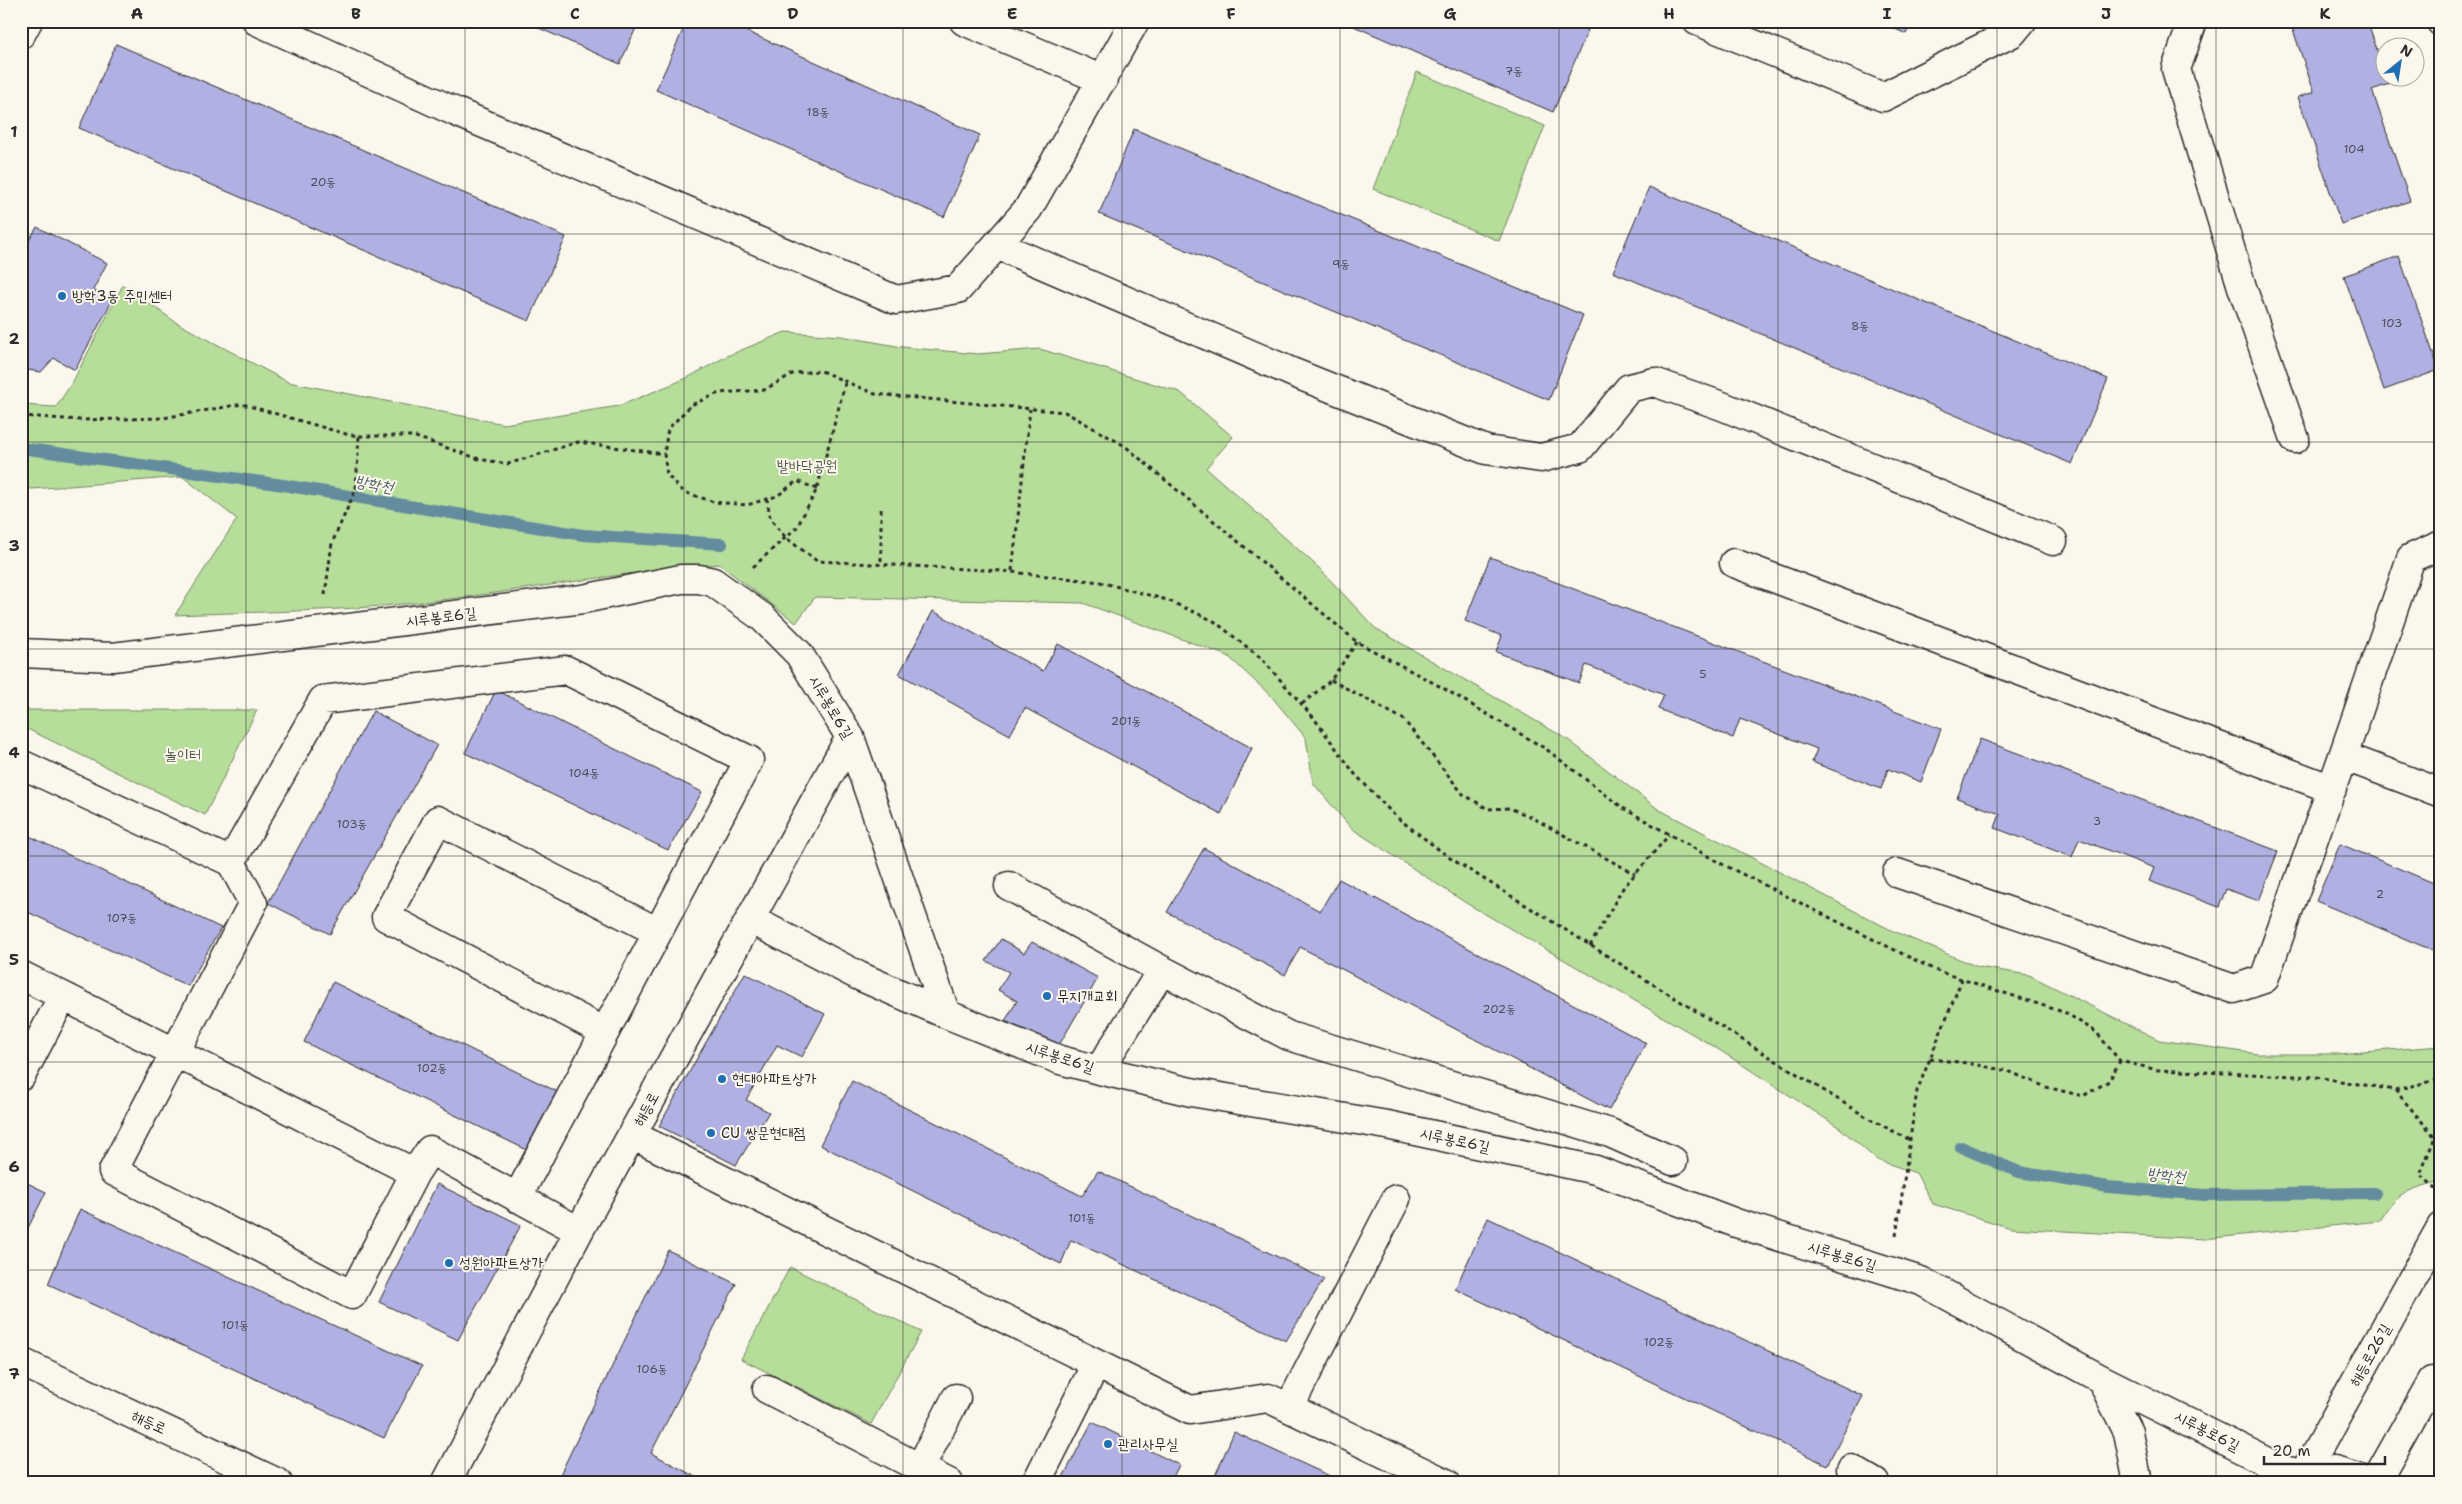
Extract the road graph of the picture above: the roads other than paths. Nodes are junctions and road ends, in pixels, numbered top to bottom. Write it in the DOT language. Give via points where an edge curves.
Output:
graph roads {
  1 [pos="28,21"];
  2 [pos="257,21"];
  3 [pos="964,21"];
  4 [pos="1134,21"];
  5 [pos="1697,21"];
  6 [pos="2022,21"];
  7 [pos="2193,21"];
  8 [pos="21,34"];
  9 [pos="1103,80"];
  10 [pos="997,245"];
  11 [pos="2295,439"];
  12 [pos="2053,541"];
  13 [pos="2441,545"];
  14 [pos="1734,563"];
  15 [pos="21,653"];
  16 [pos="850,737"];
  17 [pos="2343,756"];
  18 [pos="21,764"];
  19 [pos="2332,789"];
  20 [pos="2441,793"];
  21 [pos="231,862"];
  22 [pos="1897,873"];
  23 [pos="1009,886"];
  24 [pos="750,919"];
  25 [pos="658,932"];
  26 [pos="1162,970"];
  27 [pos="21,975"];
  28 [pos="63,996"];
  29 [pos="946,1014"];
  30 [pos="605,1032"];
  31 [pos="176,1053"];
  32 [pos="1100,1070"];
  33 [pos="21,1076"];
  34 [pos="632,1135"];
  35 [pos="1673,1161"];
  36 [pos="415,1173"];
  37 [pos="517,1198"];
  38 [pos="1396,1198"];
  39 [pos="2441,1227"];
  40 [pos="578,1231"];
  41 [pos="21,1362"];
  42 [pos="1096,1364"];
  43 [pos="2101,1379"];
  44 [pos="2441,1386"];
  45 [pos="768,1389"];
  46 [pos="956,1398"];
  47 [pos="1289,1408"];
  48 [pos="920,1468"];
  49 [pos="1851,1469"];
  50 [pos="2302,1478"];
  51 [pos="2375,1482"];
  52 [pos="278,1483"];
  53 [pos="446,1483"];
  54 [pos="949,1483"];
  55 [pos="1036,1483"];
  56 [pos="1446,1483"];
  57 [pos="1875,1483"];
  58 [pos="2138,1483"];
  1 -- 8 [label="street"];
  2 -- 10 [label="street" via="456,112 896,300 958,289"];
  3 -- 9 [label="street"];
  4 -- 9 [label="street"];
  5 -- 6 [label="street" via="1882,97 2012,33"];
  7 -- 11 [label="street" via="2176,69 2242,287"];
  9 -- 10 [label="street" via="1028,209"];
  10 -- 12 [label="street" via="1294,373 1486,450 1541,458 1580,448 1630,388 1654,382 1722,406"];
  13 -- 17 [label="street" via="2411,558"];
  14 -- 19 [label="street"];
  15 -- 16 [label="street, 시루봉로6길" via="113,657 583,599 681,579 699,579 713,582 726,590 762,617 799,654"];
  16 -- 24 [label="street, 해등로"];
  16 -- 29 [label="street, 시루봉로6길"];
  17 -- 19 [label="street"];
  17 -- 20 [label="street"];
  18 -- 21 [label="street"];
  19 -- 22 [label="street" via="2264,979 2234,989"];
  21 -- 25 [label="street" via="322,700 566,670 749,760"];
  21 -- 31 [label="street" via="253,903"];
  23 -- 26 [label="street"];
  24 -- 29 [label="street" via="859,976"];
  24 -- 34 [label="street, 해등로"];
  25 -- 30 [label="street"];
  25 -- 30 [label="street" via="438,820 386,917"];
  26 -- 32 [label="street"];
  26 -- 35 [label="street" via="1289,1036 1610,1132"];
  27 -- 28 [label="street"];
  28 -- 31 [label="street"];
  28 -- 33 [label="street"];
  29 -- 32 [label="street, 시루봉로6길" via="1060,1060"];
  30 -- 37 [label="street"];
  31 -- 36 [label="street"];
  31 -- 36 [label="street" via="113,1171 352,1295"];
  32 -- 43 [label="street, 시루봉로6길" via="1191,1092 1387,1125 1596,1170 1736,1223 1921,1281"];
  34 -- 40 [label="street, 해등로"];
  34 -- 42 [label="street"];
  36 -- 37 [label="street" via="430,1150"];
  37 -- 40 [label="street"];
  38 -- 47 [label="street"];
  39 -- 50 [label="street, 해등로26길"];
  40 -- 53 [label="street, 해등로"];
  41 -- 52 [label="street, 해등로"];
  42 -- 47 [label="street" via="1190,1410 1268,1398"];
  42 -- 55 [label="street"];
  43 -- 50 [label="street, 시루봉로6길"];
  43 -- 58 [label="street" via="2128,1432"];
  44 -- 51 [label="street" via="2432,1381"];
  45 -- 48 [label="street"];
  46 -- 48 [label="street"];
  47 -- 56 [label="street"];
  48 -- 54 [label="street"];
  49 -- 57 [label="street"];
  50 -- 51 [label="street, 시루봉로6길" via="2334,1470"];
}
